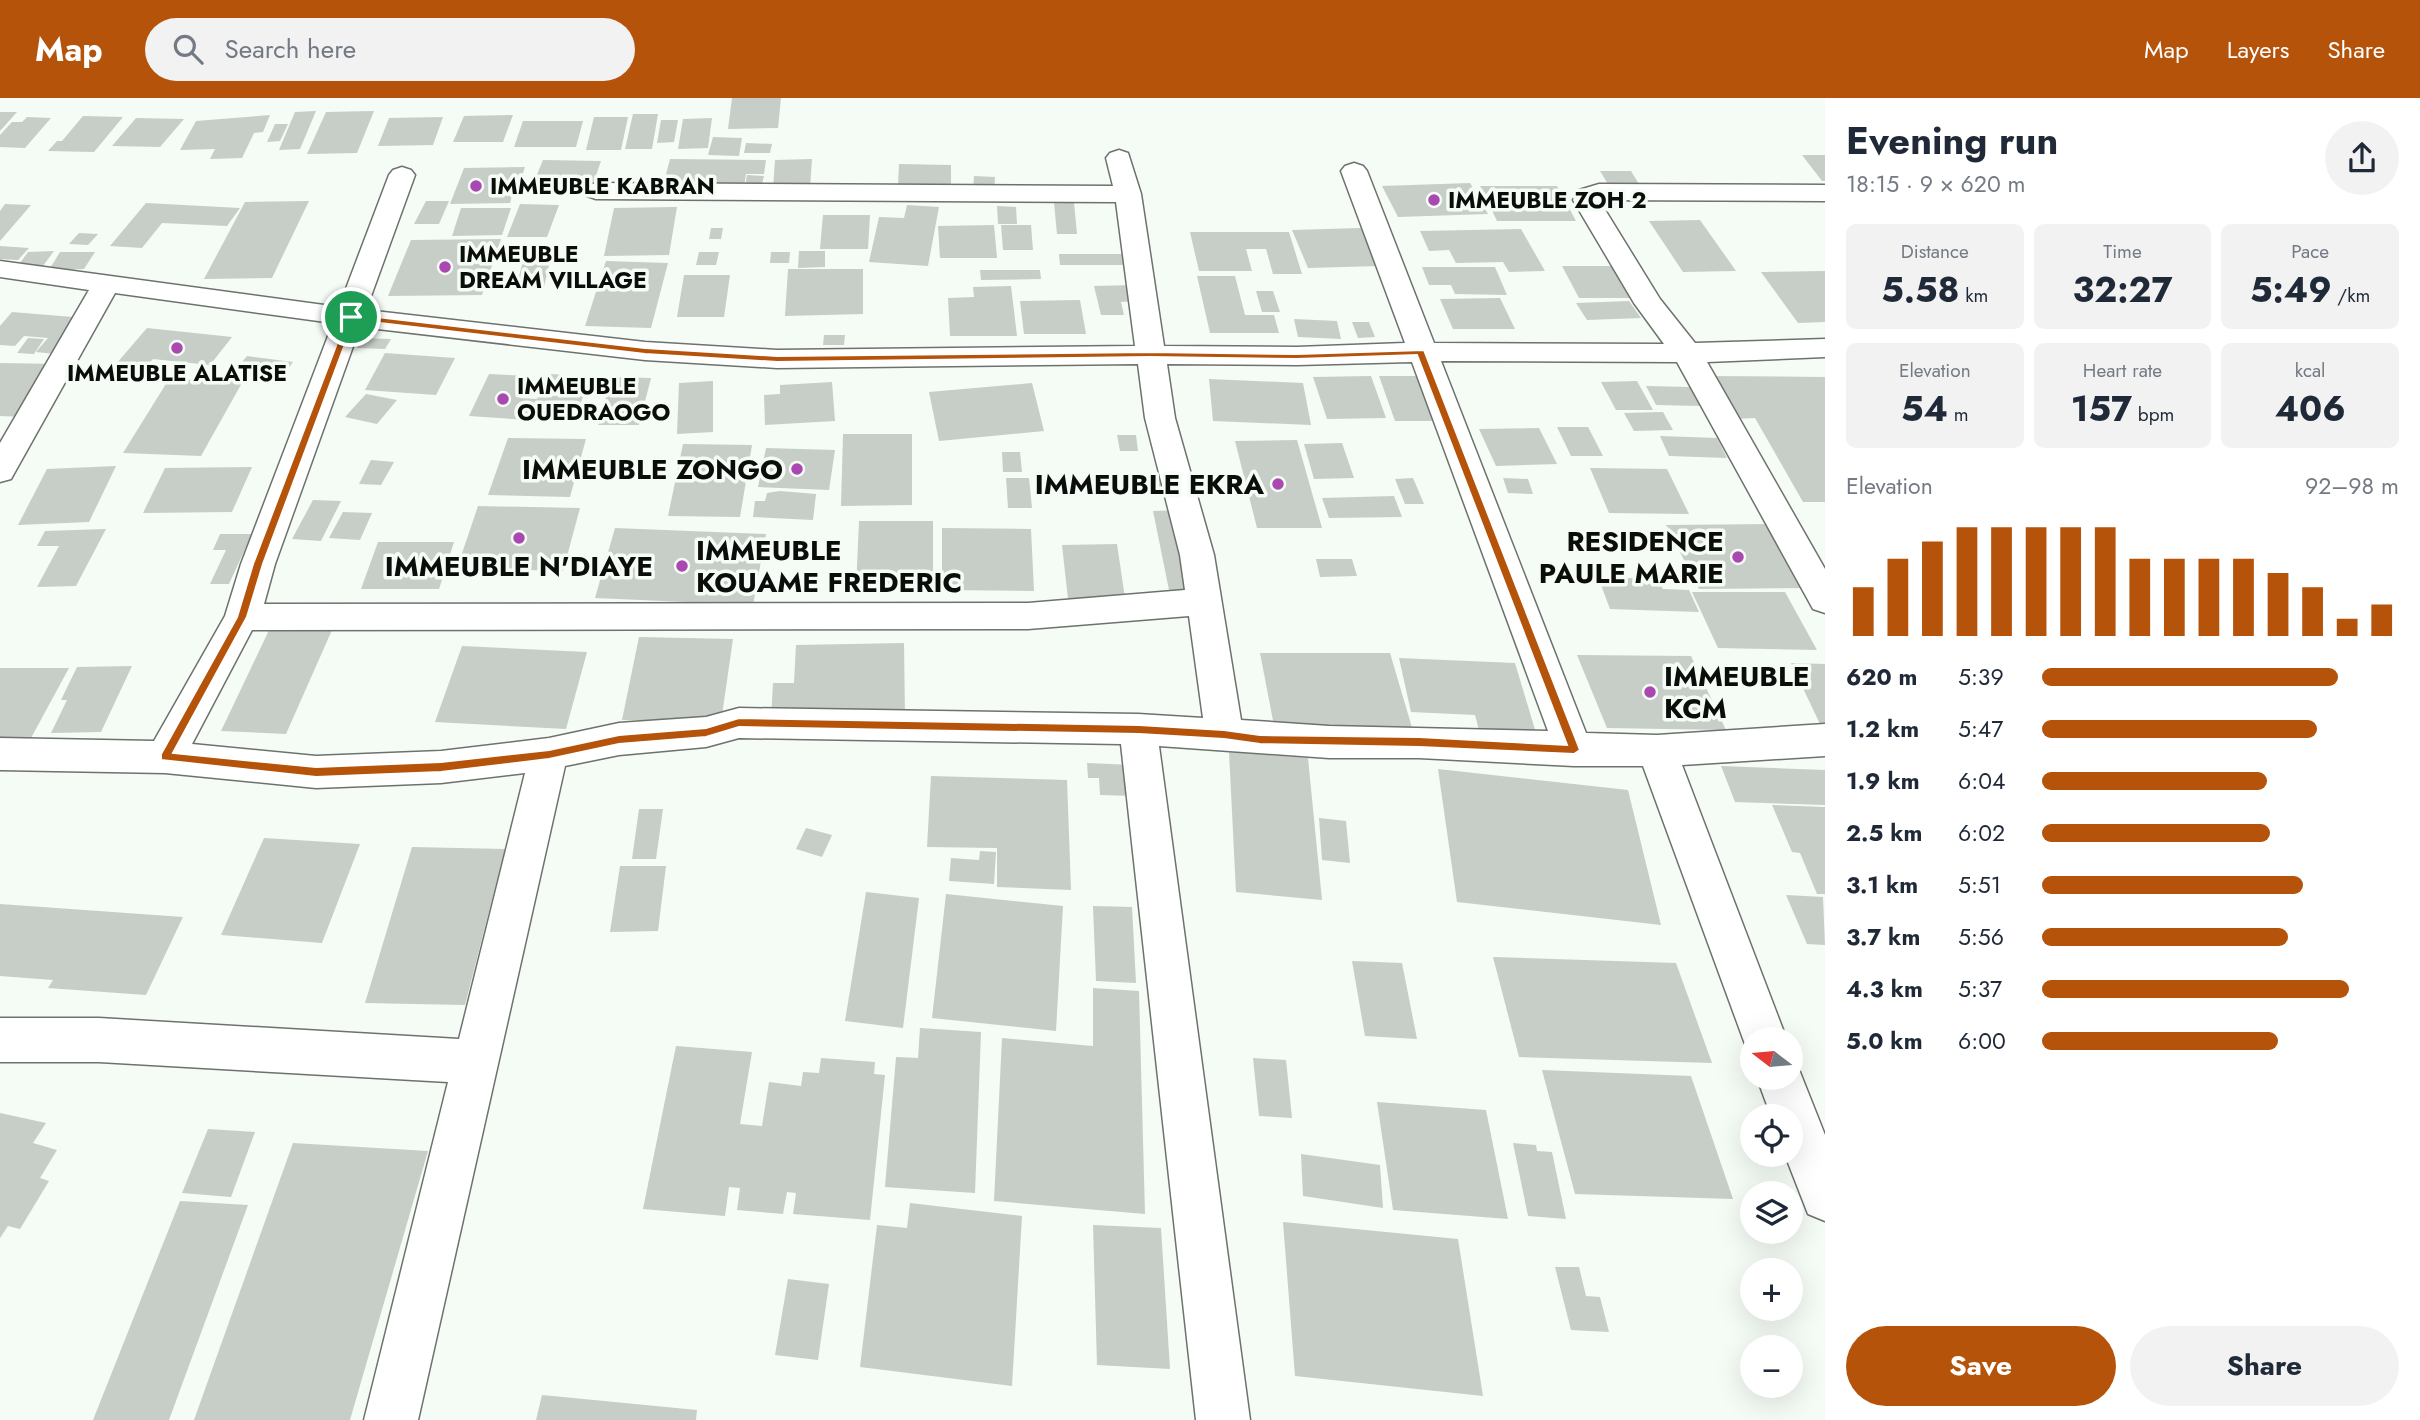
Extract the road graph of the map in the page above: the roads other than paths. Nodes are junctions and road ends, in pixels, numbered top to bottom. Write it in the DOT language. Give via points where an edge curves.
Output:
graph roads {
  1 [pos="1119,158"];
  2 [pos="1354,171"];
  3 [pos="402,175"];
  4 [pos="596,191"];
  5 [pos="1825,193"];
  6 [pos="1128,194"];
  7 [pos="0,269"];
  8 [pos="107,284"];
  9 [pos="351,317"];
  10 [pos="1825,348"];
  11 [pos="1420,352"];
  12 [pos="1687,353"];
  13 [pos="1150,355"];
  14 [pos="0,471"];
  15 [pos="1825,600"];
  16 [pos="1204,602"];
  17 [pos="242,617"];
  18 [pos="1139,729"];
  19 [pos="1224,734"];
  20 [pos="1825,740"];
  21 [pos="1574,750"];
  22 [pos="1657,751"];
  23 [pos="0,754"];
  24 [pos="549,754"];
  25 [pos="165,757"];
  26 [pos="1760,1027"];
  27 [pos="0,1040"];
  28 [pos="475,1062"];
  29 [pos="1785,1090"];
  30 [pos="1820,1171"];
  31 [pos="391,1420"];
  32 [pos="1223,1420"];
  1 -- 6 [label="street"];
  2 -- 11 [label="street"];
  3 -- 9 [label="street"];
  4 -- 6 [label="street"];
  5 -- 12 [label="street" via="1588,195 1588,204 1647,303"];
  6 -- 13 [label="street"];
  7 -- 8 [label="street"];
  8 -- 9 [label="street"];
  8 -- 14 [label="street"];
  9 -- 13 [label="street" via="645,351 777,359"];
  9 -- 17 [label="street"];
  10 -- 12 [label="street"];
  11 -- 12 [label="street"];
  11 -- 13 [label="street"];
  11 -- 21 [label="street"];
  12 -- 15 [label="street"];
  13 -- 16 [label="street" via="1160,418 1197,555"];
  16 -- 17 [label="street" via="1028,616"];
  16 -- 19 [label="street"];
  17 -- 25 [label="street"];
  18 -- 19 [label="street"];
  18 -- 24 [label="street" via="739,723 706,732 619,739"];
  18 -- 32 [label="street"];
  19 -- 21 [label="street" via="1315,742"];
  20 -- 22 [label="street"];
  21 -- 22 [label="street"];
  22 -- 26 [label="street"];
  23 -- 25 [label="street"];
  24 -- 25 [label="street" via="441,767 316,772"];
  24 -- 28 [label="street"];
  27 -- 28 [label="street" via="99,1040"];
  28 -- 31 [label="street"];
  29 -- 30 [label="street"];
}
